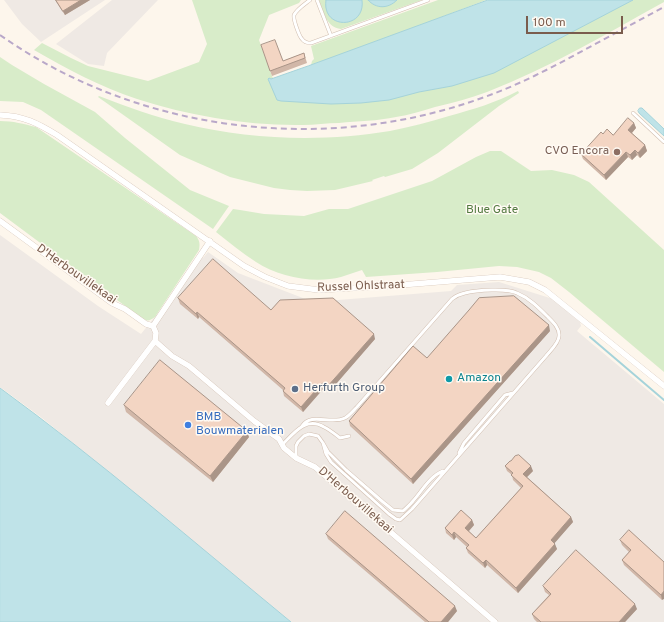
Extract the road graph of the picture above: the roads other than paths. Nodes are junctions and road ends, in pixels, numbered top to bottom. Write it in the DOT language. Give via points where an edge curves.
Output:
graph roads {
  1 [pos="310,0"];
  2 [pos="317,0"];
  3 [pos="428,0"];
  4 [pos="330,36"];
  5 [pos="633,113"];
  6 [pos="0,115"];
  7 [pos="664,142"];
  8 [pos="0,222"];
  9 [pos="210,241"];
  10 [pos="153,326"];
  11 [pos="155,341"];
  12 [pos="664,386"];
  13 [pos="108,403"];
  14 [pos="302,426"];
  15 [pos="349,436"];
  16 [pos="280,442"];
  17 [pos="324,443"];
  18 [pos="296,458"];
  19 [pos="444,471"];
  20 [pos="495,622"];
  1 -- 4 [label="lane" via="294,15 302,39 311,43"];
  2 -- 4 [label="lane"];
  3 -- 4 [label="lane"];
  5 -- 7 [label="lane"];
  6 -- 9 [label="street, Russel Ohlstraat" via="23,118 39,124"];
  8 -- 10 [label="street, D'Herbouvillekaai" via="112,302"];
  9 -- 10 [label="street"];
  9 -- 12 [label="street, Russel Ohlstraat" via="244,266 265,277 288,286 319,290 500,277 529,282 545,290"];
  10 -- 11 [label="street" via="156,333"];
  11 -- 13 [label="street"];
  11 -- 16 [label="street, D'Herbouvillekaai"];
  14 -- 15 [label="lane" via="307,423 316,424 324,426 340,438"];
  14 -- 16 [label="lane"];
  14 -- 19 [label="lane" via="310,420 346,418 458,295 466,292 504,290 516,292 525,296 545,314 554,324 560,338"];
  16 -- 18 [label="street, D'Herbouvillekaai"];
  17 -- 18 [label="lane" via="318,436 304,436 296,446"];
  17 -- 19 [label="lane" via="328,452 346,470 393,510 403,510 437,473"];
  17 -- 19 [label="lane" via="331,462 368,496 400,520"];
  18 -- 20 [label="street, D'Herbouvillekaai" via="315,467"];
}
